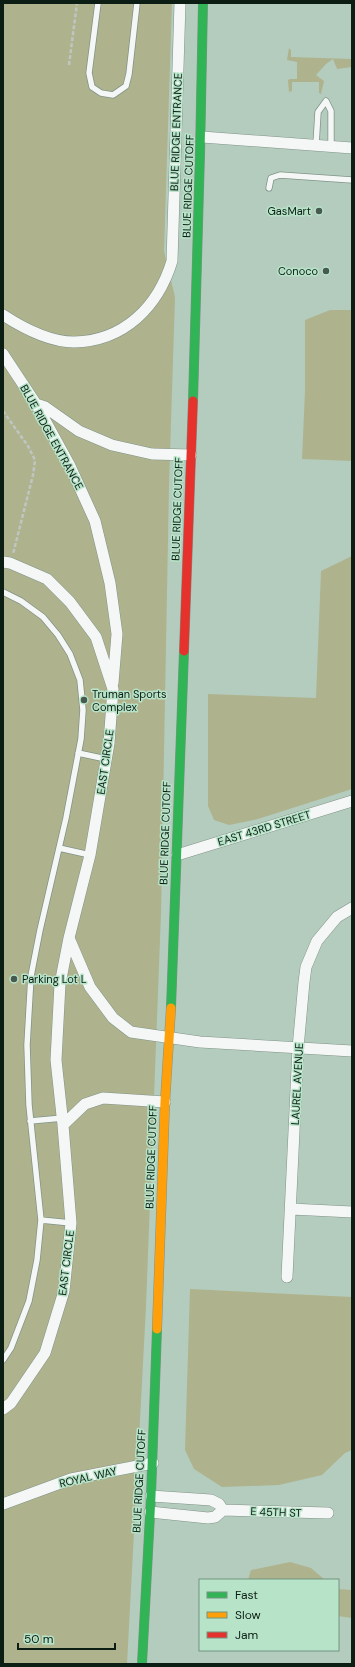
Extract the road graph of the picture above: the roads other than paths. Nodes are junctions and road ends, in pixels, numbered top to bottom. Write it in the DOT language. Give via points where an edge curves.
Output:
graph roads {
  1 [pos="98,3"];
  2 [pos="137,3"];
  3 [pos="180,3"];
  4 [pos="203,3"];
  5 [pos="202,137"];
  6 [pos="316,145"];
  7 [pos="331,146"];
  8 [pos="352,148"];
  9 [pos="352,180"];
  10 [pos="269,188"];
  11 [pos="3,316"];
  12 [pos="3,354"];
  13 [pos="36,404"];
  14 [pos="191,455"];
  15 [pos="7,563"];
  16 [pos="3,592"];
  17 [pos="113,689"];
  18 [pos="78,753"];
  19 [pos="106,759"];
  20 [pos="352,801"];
  21 [pos="59,848"];
  22 [pos="90,854"];
  23 [pos="177,855"];
  24 [pos="352,908"];
  25 [pos="69,938"];
  26 [pos="170,1038"];
  27 [pos="298,1048"];
  28 [pos="352,1051"];
  29 [pos="165,1102"];
  30 [pos="30,1121"];
  31 [pos="63,1122"];
  32 [pos="291,1209"];
  33 [pos="352,1212"];
  34 [pos="41,1220"];
  35 [pos="71,1223"];
  36 [pos="287,1277"];
  37 [pos="3,1360"];
  38 [pos="3,1408"];
  39 [pos="153,1463"];
  40 [pos="152,1496"];
  41 [pos="3,1504"];
  42 [pos="223,1510"];
  43 [pos="150,1512"];
  44 [pos="328,1513"];
  45 [pos="142,1664"];
  1 -- 2 [label="lane" via="89,73 92,87 101,94 113,95 126,86"];
  3 -- 11 [label="street, BLUE RIDGE ENTRANCE" via="172,261 160,291 140,316 127,326 91,340 72,342 54,338 31,331"];
  4 -- 5 [label="main road, BLUE RIDGE CUTOFF"];
  5 -- 6 [label="street"];
  5 -- 14 [label="main road, BLUE RIDGE CUTOFF"];
  6 -- 7 [label="street"];
  6 -- 7 [label="lane" via="318,112 326,102 331,111"];
  7 -- 8 [label="street"];
  9 -- 10 [label="lane" via="280,175 271,178"];
  12 -- 13 [label="street, BLUE RIDGE ENTRANCE"];
  13 -- 14 [label="street" via="45,407 79,431 112,445 152,454"];
  13 -- 17 [label="street, BLUE RIDGE ENTRANCE" via="70,466 95,521 110,583 117,634"];
  14 -- 23 [label="main road, BLUE RIDGE CUTOFF"];
  15 -- 17 [label="street, EAST CIRCLE" via="47,579 70,602 96,637"];
  16 -- 18 [label="lane" via="43,617 70,654 80,680 83,710"];
  17 -- 19 [label="street, EAST CIRCLE"];
  18 -- 19 [label="lane"];
  18 -- 21 [label="lane"];
  19 -- 22 [label="street, EAST CIRCLE"];
  20 -- 23 [label="street, EAST 43RD STREET"];
  21 -- 22 [label="lane"];
  21 -- 30 [label="lane" via="31,976 27,1045"];
  22 -- 25 [label="street, EAST CIRCLE"];
  23 -- 26 [label="main road, BLUE RIDGE CUTOFF"];
  24 -- 27 [label="street, LAUREL AVENUE" via="337,917 326,929 310,956 304,982"];
  25 -- 26 [label="street" via="90,987 113,1018 131,1032"];
  25 -- 31 [label="street, EAST CIRCLE" via="60,984 56,1060"];
  26 -- 27 [label="street"];
  26 -- 29 [label="main road, BLUE RIDGE CUTOFF"];
  27 -- 28 [label="street"];
  27 -- 32 [label="street, LAUREL AVENUE"];
  29 -- 31 [label="street" via="103,1098 85,1104"];
  29 -- 39 [label="main road, BLUE RIDGE CUTOFF"];
  30 -- 31 [label="lane"];
  30 -- 34 [label="lane"];
  31 -- 35 [label="street, EAST CIRCLE"];
  32 -- 33 [label="street"];
  32 -- 36 [label="street, LAUREL AVENUE"];
  34 -- 35 [label="lane"];
  34 -- 37 [label="lane" via="29,1301"];
  35 -- 38 [label="street, EAST CIRCLE" via="64,1291 45,1353 11,1403"];
  39 -- 40 [label="main road, BLUE RIDGE CUTOFF"];
  39 -- 41 [label="street, ROYAL WAY" via="70,1478"];
  40 -- 42 [label="street" via="211,1500 219,1504"];
  40 -- 43 [label="main road, BLUE RIDGE CUTOFF"];
  42 -- 43 [label="street, E 45TH ST" via="218,1516 208,1518"];
  42 -- 44 [label="street, E 45TH ST"];
  43 -- 45 [label="main road, BLUE RIDGE CUTOFF"];
}
